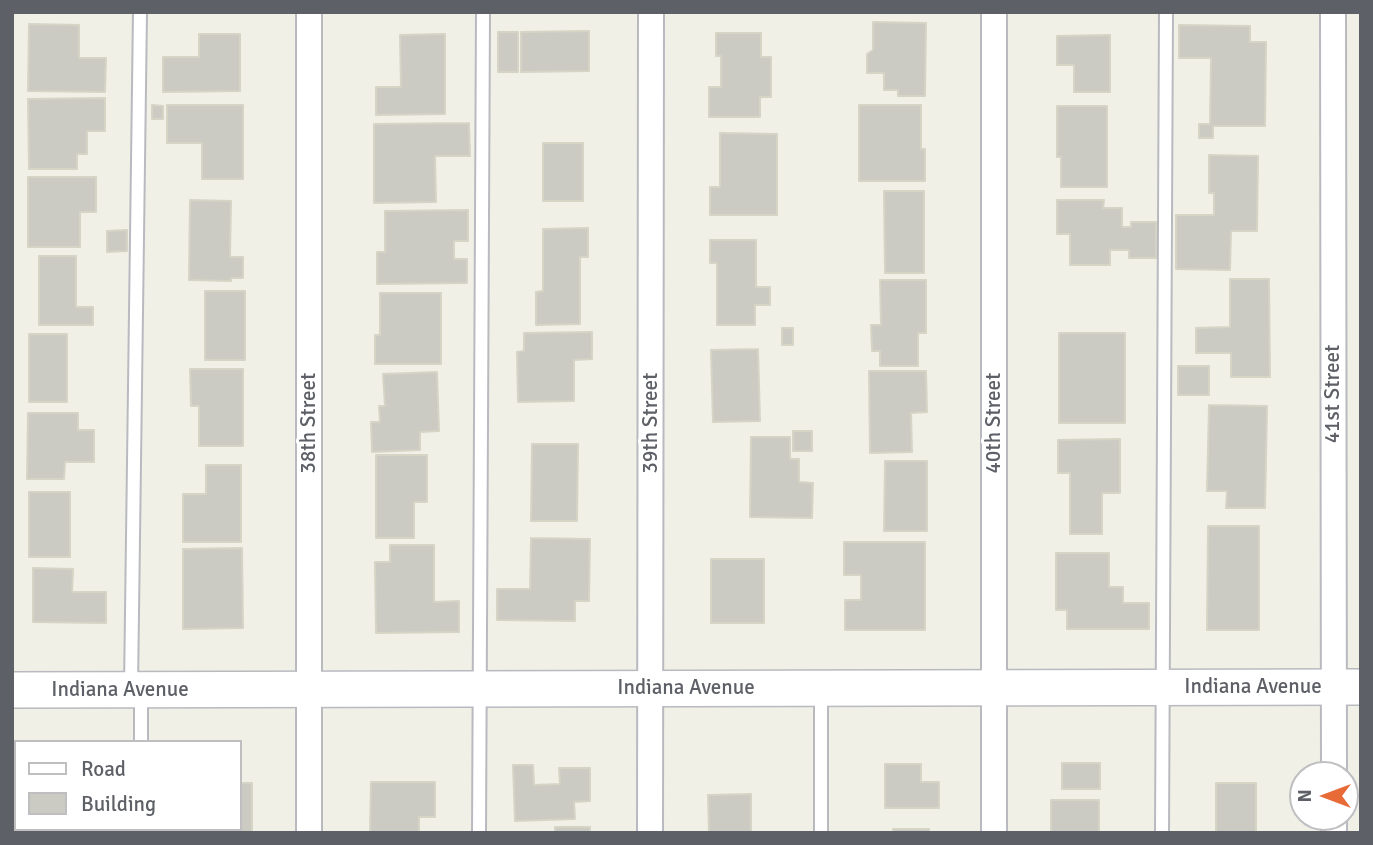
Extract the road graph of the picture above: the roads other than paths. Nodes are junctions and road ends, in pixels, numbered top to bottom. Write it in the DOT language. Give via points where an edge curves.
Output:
graph roads {
  1 [pos="140,12"];
  2 [pos="309,12"];
  3 [pos="483,12"];
  4 [pos="650,12"];
  5 [pos="994,12"];
  6 [pos="1166,12"];
  7 [pos="1333,12"];
  8 [pos="1161,687"];
  9 [pos="1347,687"];
  10 [pos="821,688"];
  11 [pos="994,688"];
  12 [pos="309,689"];
  13 [pos="478,689"];
  14 [pos="650,689"];
  15 [pos="12,690"];
  16 [pos="136,690"];
  17 [pos="141,740"];
  18 [pos="1336,761"];
  19 [pos="309,833"];
  20 [pos="478,833"];
  21 [pos="650,833"];
  22 [pos="821,833"];
  23 [pos="994,833"];
  24 [pos="1162,833"];
  1 -- 16 [label="lane"];
  2 -- 12 [label="street, 38th Street"];
  3 -- 13 [label="lane"];
  4 -- 14 [label="street, 39th Street"];
  5 -- 11 [label="street, 40th Street"];
  6 -- 8 [label="lane"];
  7 -- 9 [label="street, 41st Street"];
  8 -- 9 [label="main road, Indiana Avenue"];
  8 -- 11 [label="main road, Indiana Avenue"];
  8 -- 24 [label="lane"];
  9 -- 18 [label="street, 41st Street"];
  10 -- 11 [label="main road, Indiana Avenue"];
  10 -- 14 [label="main road, Indiana Avenue"];
  10 -- 22 [label="lane"];
  11 -- 23 [label="street, 40th Street"];
  12 -- 13 [label="main road, Indiana Avenue"];
  12 -- 16 [label="main road, Indiana Avenue"];
  12 -- 19 [label="street, 38th Street"];
  13 -- 14 [label="main road, Indiana Avenue"];
  13 -- 20 [label="lane"];
  14 -- 21 [label="street, 39th Street"];
  15 -- 16 [label="main road, Indiana Avenue"];
  16 -- 17 [label="lane"];
}
